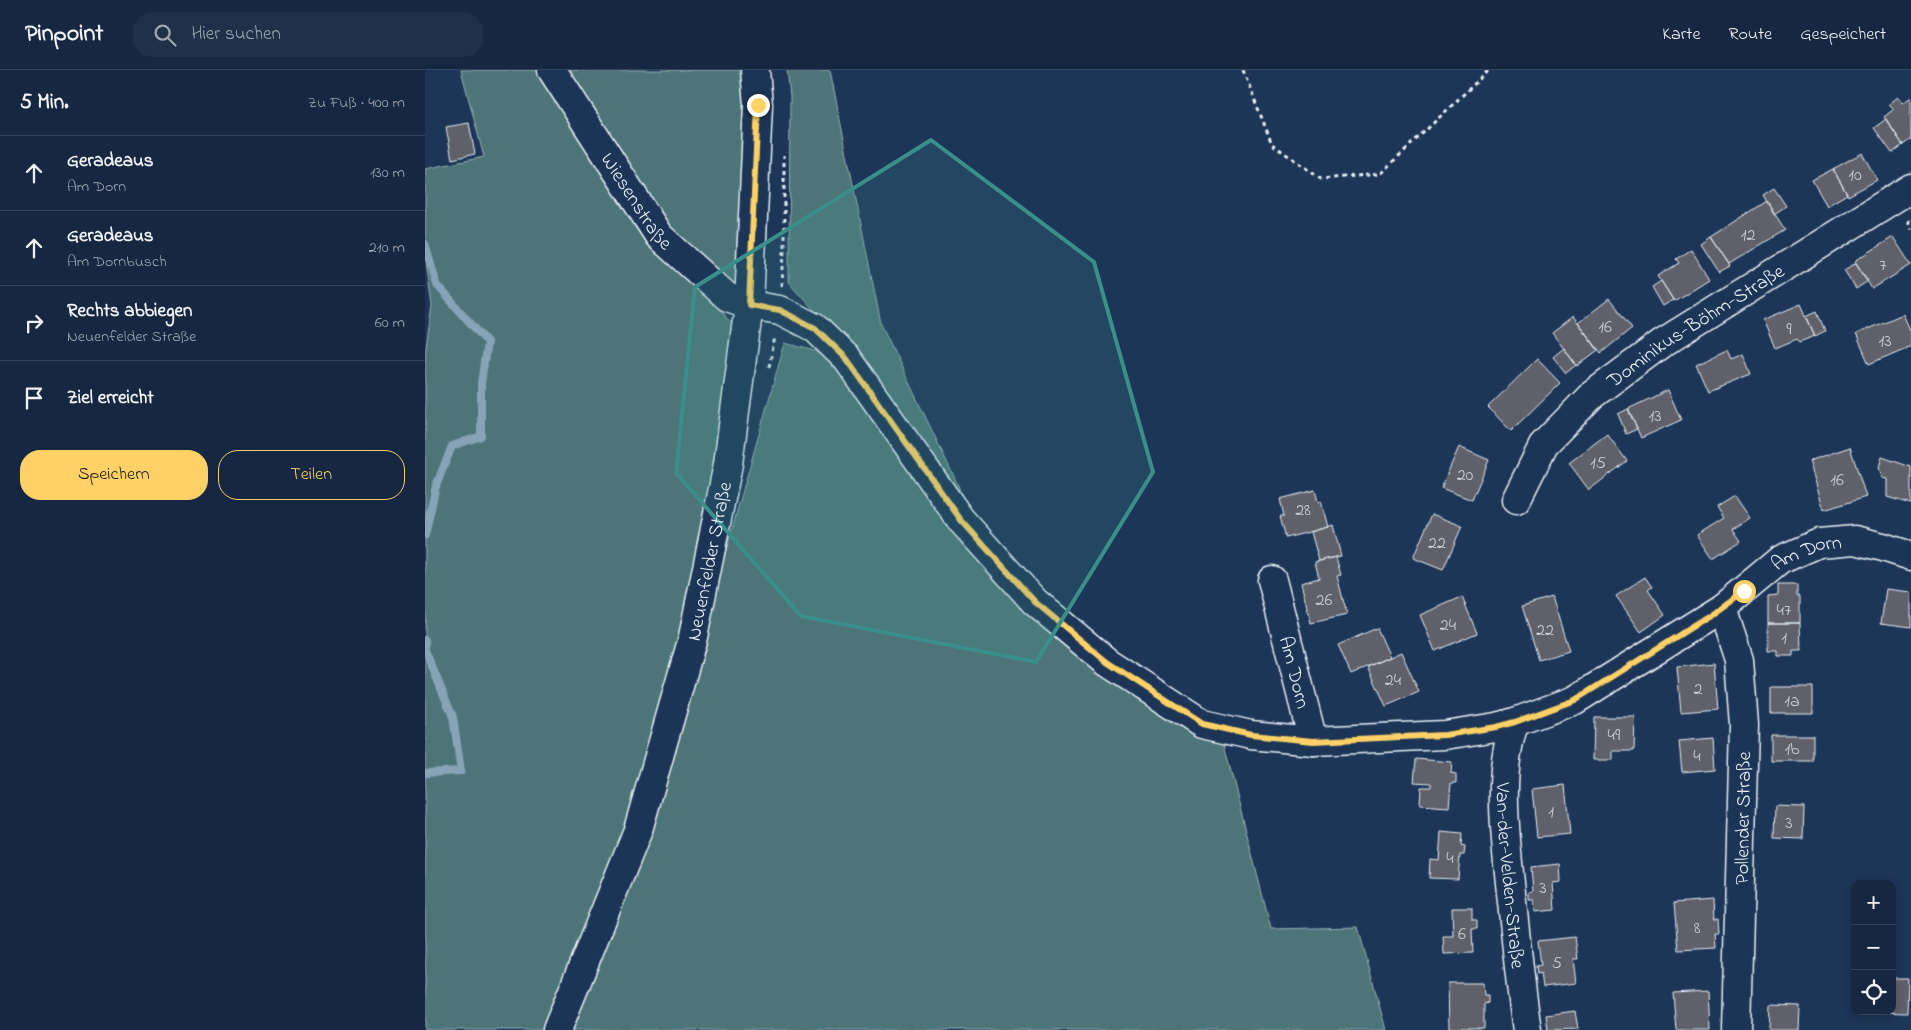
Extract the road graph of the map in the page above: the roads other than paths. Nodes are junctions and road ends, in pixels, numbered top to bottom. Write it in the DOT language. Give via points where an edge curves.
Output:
graph roads {
  1 [pos="552,70"];
  2 [pos="755,70"];
  3 [pos="1911,188"];
  4 [pos="749,305"];
  5 [pos="1516,500"];
  6 [pos="1911,556"];
  7 [pos="1272,580"];
  8 [pos="1722,608"];
  9 [pos="1515,722"];
  10 [pos="1313,741"];
  11 [pos="560,1028"];
  12 [pos="1527,1030"];
  13 [pos="1737,1030"];
  1 -- 4 [label="street, Wiesenstraße" via="659,236 727,296"];
  2 -- 4 [label="street, Neuenfelder Straße" via="758,105"];
  3 -- 5 [label="street, Dominikus-Böhm-Straße" via="1662,343 1592,395 1544,444"];
  4 -- 10 [label="street, Wiesenstraße" via="780,310 815,328 847,359 961,520 1035,602 1107,662 1202,724 1251,735"];
  4 -- 11 [label="street, Neuenfelder Straße" via="728,464 693,637 638,830"];
  6 -- 8 [label="street, Am Dorn" via="1855,540 1819,543 1780,560"];
  7 -- 10 [label="street, Am Dorn"];
  8 -- 9 [label="street, Am Dorn" via="1575,700"];
  8 -- 13 [label="street, Pollender Straße" via="1739,660 1744,725"];
  9 -- 10 [label="street, Am Dorn" via="1445,735"];
  9 -- 12 [label="street, Van-der-Velden-Straße" via="1505,763 1505,800 1510,880"];
}
